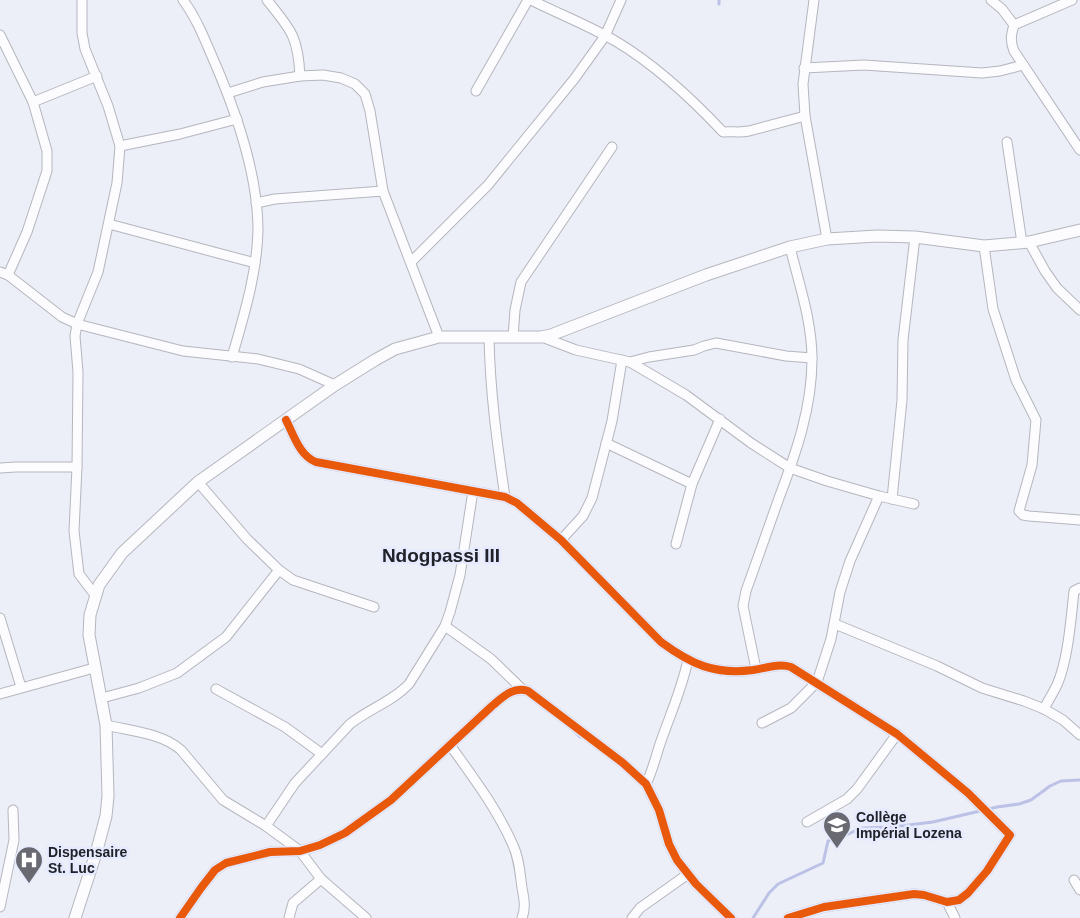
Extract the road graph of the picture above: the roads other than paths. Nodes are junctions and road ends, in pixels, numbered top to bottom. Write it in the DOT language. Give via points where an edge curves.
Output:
graph roads {
  1 [pos="82,0"];
  2 [pos="182,0"];
  3 [pos="267,0"];
  4 [pos="529,0"];
  5 [pos="621,0"];
  6 [pos="814,0"];
  7 [pos="991,0"];
  8 [pos="1072,0"];
  9 [pos="1061,2"];
  10 [pos="1014,25"];
  11 [pos="0,35"];
  12 [pos="605,36"];
  13 [pos="1023,65"];
  14 [pos="804,68"];
  15 [pos="97,76"];
  16 [pos="300,76"];
  17 [pos="476,91"];
  18 [pos="228,93"];
  19 [pos="33,102"];
  20 [pos="805,116"];
  21 [pos="237,120"];
  22 [pos="1007,142"];
  23 [pos="120,146"];
  24 [pos="612,147"];
  25 [pos="1080,150"];
  26 [pos="383,191"];
  27 [pos="256,202"];
  28 [pos="109,224"];
  29 [pos="1080,230"];
  30 [pos="915,237"];
  31 [pos="827,239"];
  32 [pos="1026,242"];
  33 [pos="984,246"];
  34 [pos="790,248"];
  35 [pos="411,262"];
  36 [pos="255,263"];
  37 [pos="4,274"];
  38 [pos="1080,310"];
  39 [pos="77,324"];
  40 [pos="438,337"];
  41 [pos="489,337"];
  42 [pos="513,337"];
  43 [pos="541,337"];
  44 [pos="232,357"];
  45 [pos="812,358"];
  46 [pos="626,361"];
  47 [pos="335,385"];
  48 [pos="720,419"];
  49 [pos="286,420"];
  50 [pos="606,443"];
  51 [pos="78,467"];
  52 [pos="0,468"];
  53 [pos="790,468"];
  54 [pos="198,482"];
  55 [pos="692,484"];
  56 [pos="473,491"];
  57 [pos="879,496"];
  58 [pos="505,497"];
  59 [pos="892,499"];
  60 [pos="914,504"];
  61 [pos="1080,520"];
  62 [pos="561,540"];
  63 [pos="676,544"];
  64 [pos="279,570"];
  65 [pos="1080,588"];
  66 [pos="95,595"];
  67 [pos="374,607"];
  68 [pos="0,618"];
  69 [pos="835,624"];
  70 [pos="446,626"];
  71 [pos="688,660"];
  72 [pos="94,668"];
  73 [pos="756,669"];
  74 [pos="817,682"];
  75 [pos="20,687"];
  76 [pos="216,689"];
  77 [pos="522,689"];
  78 [pos="0,694"];
  79 [pos="102,698"];
  80 [pos="1044,710"];
  81 [pos="762,723"];
  82 [pos="106,726"];
  83 [pos="896,734"];
  84 [pos="1080,735"];
  85 [pos="450,745"];
  86 [pos="322,754"];
  87 [pos="646,784"];
  88 [pos="13,810"];
  89 [pos="807,822"];
  90 [pos="266,826"];
  91 [pos="300,851"];
  92 [pos="688,874"];
  93 [pos="320,879"];
  94 [pos="1074,880"];
  95 [pos="1080,890"];
  96 [pos="947,902"];
  97 [pos="0,907"];
  98 [pos="75,918"];
  99 [pos="180,918"];
  100 [pos="289,918"];
  101 [pos="366,918"];
  102 [pos="522,918"];
  103 [pos="632,918"];
  104 [pos="731,918"];
  105 [pos="788,918"];
  106 [pos="955,918"];
  1 -- 15 [label="street" via="85,50"];
  2 -- 18 [label="street" via="202,34"];
  3 -- 16 [label="street" via="292,32 299,54"];
  4 -- 12 [label="street"];
  4 -- 17 [label="street"];
  5 -- 12 [label="street"];
  6 -- 14 [label="street"];
  7 -- 10 [label="street"];
  8 -- 9 [label="street"];
  9 -- 10 [label="street"];
  10 -- 13 [label="street" via="1011,43"];
  11 -- 19 [label="street"];
  12 -- 20 [label="street" via="670,80 722,132 748,132"];
  12 -- 35 [label="street" via="488,185"];
  13 -- 14 [label="street" via="982,73 883,65"];
  13 -- 25 [label="street"];
  14 -- 20 [label="street"];
  15 -- 19 [label="street"];
  15 -- 23 [label="street"];
  16 -- 18 [label="street" via="263,82"];
  16 -- 26 [label="street" via="341,78 355,84 365,94"];
  18 -- 21 [label="street"];
  19 -- 37 [label="street" via="47,151 47,171 27,232"];
  20 -- 31 [label="street"];
  21 -- 23 [label="street"];
  21 -- 27 [label="street"];
  22 -- 32 [label="street"];
  23 -- 28 [label="street"];
  24 -- 42 [label="street" via="521,282"];
  26 -- 27 [label="street"];
  26 -- 35 [label="street"];
  27 -- 36 [label="street"];
  28 -- 36 [label="street"];
  28 -- 39 [label="street" via="98,272"];
  29 -- 32 [label="main road"];
  30 -- 31 [label="main road"];
  30 -- 33 [label="main road"];
  30 -- 59 [label="street" via="903,340 902,400"];
  31 -- 34 [label="main road"];
  32 -- 33 [label="main road"];
  32 -- 38 [label="street" via="1057,288"];
  33 -- 61 [label="street" via="993,309 1016,380 1036,420 1032,465 1020,511 1029,516"];
  34 -- 43 [label="main road" via="706,275 559,333"];
  34 -- 45 [label="street" via="808,317"];
  35 -- 40 [label="street"];
  36 -- 44 [label="street"];
  37 -- 39 [label="street" via="62,317"];
  39 -- 44 [label="street" via="183,351"];
  39 -- 51 [label="street"];
  40 -- 41 [label="main road"];
  40 -- 47 [label="main road" via="395,349"];
  41 -- 42 [label="main road"];
  41 -- 58 [label="street" via="494,423"];
  42 -- 43 [label="main road"];
  43 -- 46 [label="street" via="576,350"];
  44 -- 47 [label="street" via="258,359 299,369"];
  45 -- 46 [label="street" via="716,344"];
  45 -- 53 [label="street" via="806,420"];
  46 -- 48 [label="street" via="686,395"];
  46 -- 50 [label="street"];
  47 -- 49 [label="main road"];
  48 -- 53 [label="street"];
  48 -- 55 [label="street"];
  49 -- 54 [label="main road"];
  49 -- 56 [label="street" via="303,454 316,462"];
  50 -- 55 [label="street"];
  50 -- 62 [label="street" via="588,507"];
  51 -- 52 [label="street"];
  51 -- 66 [label="street" via="74,531 77,565 83,582"];
  53 -- 57 [label="street"];
  53 -- 73 [label="street" via="743,606"];
  54 -- 64 [label="street" via="247,539"];
  54 -- 66 [label="main road" via="122,553"];
  55 -- 63 [label="street"];
  56 -- 58 [label="street"];
  56 -- 70 [label="street" via="460,575"];
  57 -- 59 [label="street"];
  57 -- 69 [label="street" via="850,561 840,592"];
  58 -- 62 [label="street" via="517,503"];
  59 -- 60 [label="street"];
  62 -- 71 [label="street" via="660,642"];
  64 -- 67 [label="street" via="293,580"];
  64 -- 79 [label="street" via="226,637 177,673"];
  65 -- 80 [label="street" via="1074,591 1061,672"];
  66 -- 72 [label="main road" via="89,635"];
  68 -- 75 [label="street"];
  69 -- 74 [label="street"];
  69 -- 80 [label="street" via="982,688"];
  70 -- 77 [label="street" via="491,659"];
  70 -- 86 [label="street" via="406,688 350,724"];
  71 -- 73 [label="street" via="723,671"];
  71 -- 87 [label="street" via="681,689"];
  72 -- 75 [label="street"];
  72 -- 79 [label="main road"];
  73 -- 74 [label="street" via="785,665"];
  74 -- 81 [label="street" via="791,708"];
  74 -- 83 [label="street"];
  75 -- 78 [label="street"];
  76 -- 86 [label="street" via="285,727"];
  77 -- 85 [label="street" via="510,692"];
  77 -- 87 [label="street" via="623,763"];
  79 -- 82 [label="main road"];
  80 -- 84 [label="street" via="1063,720"];
  82 -- 90 [label="street" via="174,743 223,800"];
  82 -- 98 [label="main road" via="106,816"];
  83 -- 89 [label="street" via="847,799"];
  83 -- 96 [label="street" via="968,793 1010,835 968,893 959,900"];
  85 -- 91 [label="street" via="391,800 345,833"];
  85 -- 102 [label="street" via="487,796 512,843 519,863 524,903"];
  86 -- 90 [label="street" via="295,783"];
  87 -- 92 [label="street" via="660,810 669,844"];
  88 -- 97 [label="street" via="14,840"];
  90 -- 91 [label="street"];
  91 -- 93 [label="street"];
  91 -- 99 [label="street" via="270,852 226,863 215,870"];
  92 -- 103 [label="street" via="640,908"];
  92 -- 104 [label="street"];
  93 -- 100 [label="street" via="293,904"];
  93 -- 101 [label="street"];
  94 -- 95 [label="street"];
  96 -- 105 [label="street" via="914,894 824,907"];
  96 -- 106 [label="street"];
}
